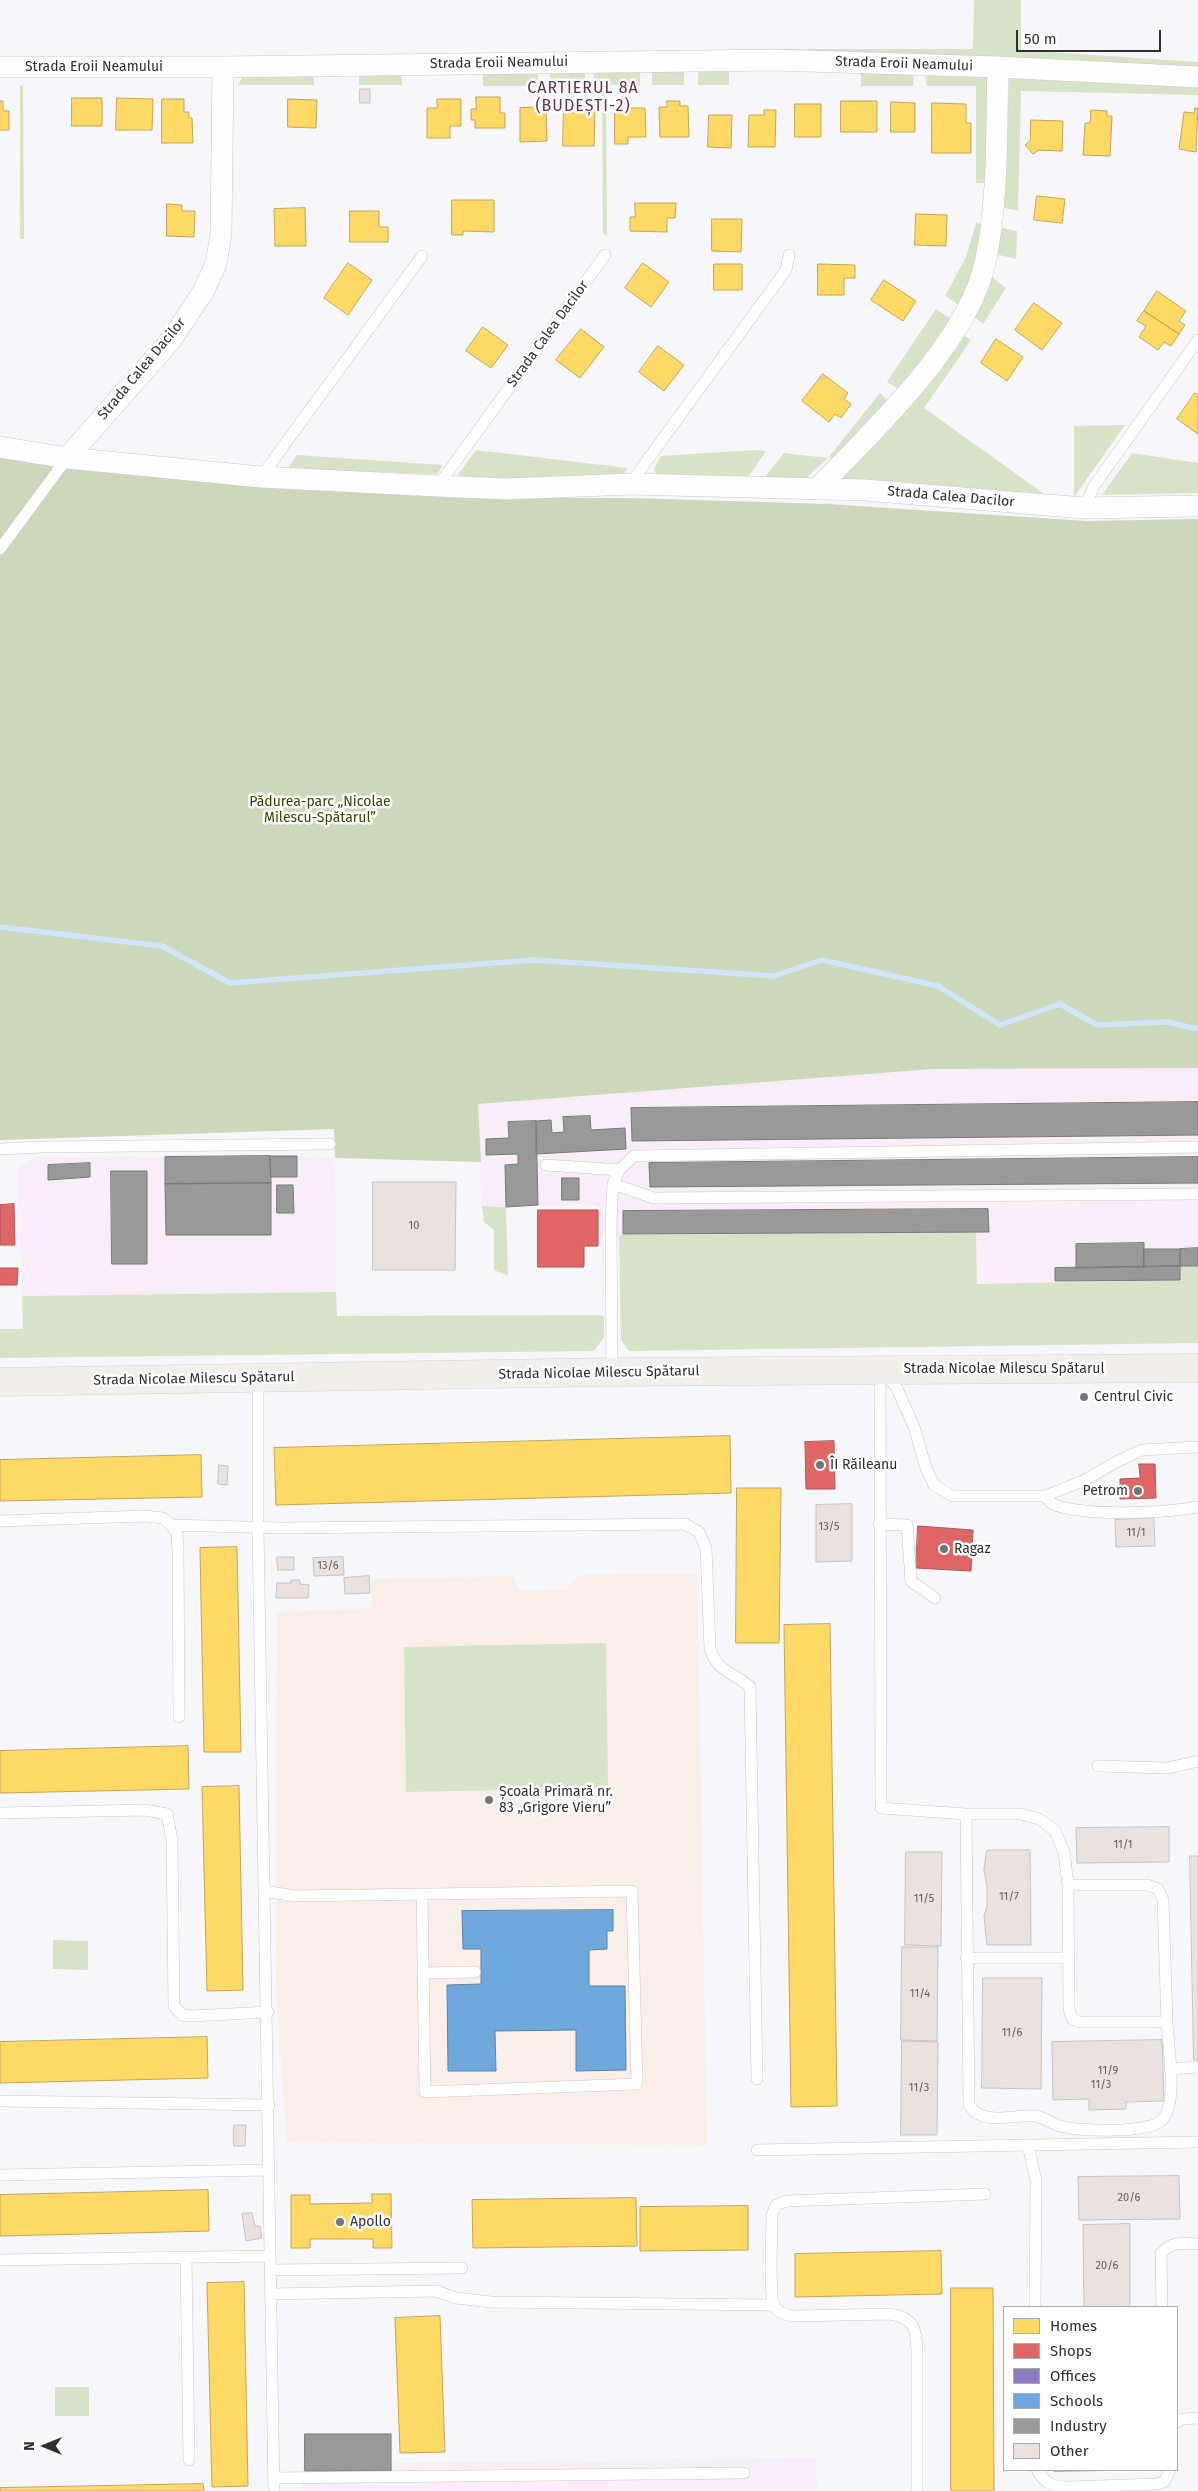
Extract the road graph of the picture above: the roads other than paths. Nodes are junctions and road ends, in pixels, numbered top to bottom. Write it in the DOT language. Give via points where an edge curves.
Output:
graph roads {
  1 [pos="998,66"];
  2 [pos="0,67"];
  3 [pos="223,67"];
  4 [pos="1198,77"];
  5 [pos="605,255"];
  6 [pos="789,255"];
  7 [pos="422,256"];
  8 [pos="1198,340"];
  9 [pos="0,447"];
  10 [pos="67,458"];
  11 [pos="261,477"];
  12 [pos="630,484"];
  13 [pos="438,486"];
  14 [pos="817,489"];
  15 [pos="1198,506"];
  16 [pos="1084,508"];
  17 [pos="0,549"];
  18 [pos="330,1144"];
  19 [pos="1198,1147"];
  20 [pos="0,1150"];
  21 [pos="546,1164"];
  22 [pos="619,1170"];
  23 [pos="613,1184"];
  24 [pos="1198,1194"];
  25 [pos="1198,1368"];
  26 [pos="880,1370"];
  27 [pos="612,1372"];
  28 [pos="258,1378"];
  29 [pos="0,1382"];
  30 [pos="1198,1447"];
  31 [pos="1045,1496"];
  32 [pos="1198,1507"];
  33 [pos="0,1522"];
  34 [pos="171,1524"];
  35 [pos="879,1524"];
  36 [pos="258,1528"];
  37 [pos="935,1598"];
  38 [pos="179,1716"];
  39 [pos="1198,1761"];
  40 [pos="1098,1766"];
  41 [pos="0,1813"];
  42 [pos="966,1814"];
  43 [pos="1068,1885"];
  44 [pos="264,1891"];
  45 [pos="422,1894"];
  46 [pos="966,1958"];
  47 [pos="1069,1958"];
  48 [pos="475,1972"];
  49 [pos="424,1973"];
  50 [pos="268,2012"];
  51 [pos="1167,2022"];
  52 [pos="1198,2067"];
  53 [pos="1170,2069"];
  54 [pos="757,2079"];
  55 [pos="0,2101"];
  56 [pos="269,2105"];
  57 [pos="1198,2142"];
  58 [pos="1028,2145"];
  59 [pos="758,2150"];
  60 [pos="269,2170"];
  61 [pos="0,2175"];
  62 [pos="985,2194"];
  63 [pos="1198,2244"];
  64 [pos="270,2256"];
  65 [pos="186,2257"];
  66 [pos="0,2260"];
  67 [pos="462,2268"];
  68 [pos="271,2270"];
  69 [pos="271,2294"];
  70 [pos="774,2305"];
  71 [pos="1035,2306"];
  72 [pos="1162,2306"];
  73 [pos="1198,2418"];
  74 [pos="1178,2421"];
  75 [pos="189,2460"];
  76 [pos="1038,2471"];
  77 [pos="1170,2471"];
  78 [pos="744,2474"];
  79 [pos="274,2478"];
  80 [pos="1054,2489"];
  81 [pos="274,2491"];
  82 [pos="917,2491"];
  1 -- 3 [label="street, Strada Eroii Neamului" via="776,60"];
  1 -- 4 [label="street, Strada Eroii Neamului"];
  1 -- 14 [label="street" via="993,217 985,264 975,293 934,360 895,408"];
  2 -- 3 [label="street, Strada Eroii Neamului"];
  3 -- 10 [label="street, Strada Calea Dacilor" via="221,234 216,264 203,292 171,340"];
  5 -- 13 [label="lane, Strada Calea Dacilor"];
  6 -- 12 [label="lane" via="786,270"];
  7 -- 11 [label="lane"];
  8 -- 16 [label="lane" via="1094,486"];
  9 -- 10 [label="street, Strada Calea Dacilor"];
  10 -- 11 [label="street, Strada Calea Dacilor"];
  10 -- 17 [label="lane"];
  11 -- 13 [label="street, Strada Calea Dacilor"];
  12 -- 13 [label="street, Strada Calea Dacilor" via="507,489"];
  12 -- 14 [label="street, Strada Calea Dacilor"];
  14 -- 16 [label="street, Strada Calea Dacilor" via="874,490"];
  15 -- 16 [label="street, Strada Calea Dacilor"];
  18 -- 20 [label="lane"];
  19 -- 22 [label="lane" via="634,1156"];
  21 -- 22 [label="lane"];
  22 -- 23 [label="lane"];
  23 -- 24 [label="lane" via="654,1198"];
  23 -- 27 [label="lane"];
  25 -- 26 [label="main road, Strada Nicolae Milescu Spătarul"];
  26 -- 27 [label="main road, Strada Nicolae Milescu Spătarul"];
  26 -- 31 [label="lane" via="896,1386 914,1427 926,1468 941,1492 964,1497"];
  26 -- 35 [label="lane"];
  27 -- 28 [label="main road, Strada Nicolae Milescu Spătarul"];
  28 -- 29 [label="main road, Strada Nicolae Milescu Spătarul"];
  28 -- 36 [label="lane"];
  30 -- 31 [label="lane" via="1142,1450 1085,1480"];
  31 -- 32 [label="lane" via="1051,1503 1072,1510 1155,1511"];
  33 -- 34 [label="lane" via="146,1516 162,1518"];
  34 -- 36 [label="lane"];
  34 -- 38 [label="lane" via="177,1534 178,1550"];
  35 -- 37 [label="lane" via="907,1525 912,1581"];
  35 -- 42 [label="lane" via="882,1808"];
  36 -- 44 [label="lane"];
  36 -- 54 [label="lane" via="685,1524 700,1532 706,1548 710,1649 714,1661 722,1669 750,1688 751,1697"];
  39 -- 40 [label="lane" via="1168,1768"];
  41 -- 50 [label="lane" via="157,1810 167,1814 172,1840 174,2006 182,2015 192,2016"];
  42 -- 43 [label="lane" via="1021,1814 1047,1823 1055,1830 1064,1852"];
  42 -- 46 [label="lane"];
  43 -- 47 [label="lane"];
  43 -- 51 [label="lane" via="1147,1885 1158,1889 1163,1900"];
  44 -- 45 [label="lane" via="295,1896"];
  44 -- 50 [label="lane"];
  45 -- 49 [label="lane"];
  45 -- 49 [label="lane" via="632,1891 637,2084 425,2092"];
  46 -- 47 [label="lane"];
  46 -- 53 [label="lane" via="968,2096 969,2105 978,2115 986,2118 1036,2116 1065,2128 1103,2130 1156,2126 1168,2109"];
  47 -- 51 [label="lane" via="1069,2009 1072,2019 1080,2022"];
  48 -- 49 [label="lane"];
  50 -- 56 [label="lane"];
  51 -- 53 [label="lane"];
  52 -- 53 [label="lane"];
  55 -- 56 [label="lane"];
  56 -- 60 [label="lane"];
  57 -- 58 [label="lane"];
  58 -- 59 [label="lane"];
  58 -- 71 [label="lane" via="1036,2180"];
  60 -- 61 [label="lane"];
  60 -- 64 [label="lane"];
  62 -- 70 [label="lane" via="786,2201 776,2205 772,2215"];
  63 -- 72 [label="lane" via="1174,2244 1161,2253"];
  64 -- 65 [label="lane"];
  64 -- 68 [label="lane"];
  65 -- 66 [label="lane"];
  65 -- 75 [label="lane"];
  67 -- 68 [label="lane"];
  68 -- 69 [label="lane"];
  69 -- 70 [label="lane" via="436,2291 456,2298 491,2302"];
  69 -- 79 [label="lane"];
  70 -- 82 [label="lane" via="786,2315 890,2314 902,2316 911,2323 917,2334"];
  73 -- 74 [label="lane"];
  76 -- 80 [label="lane"];
  77 -- 80 [label="lane" via="1164,2482 1156,2484"];
  78 -- 79 [label="lane"];
  79 -- 81 [label="lane"];
}
